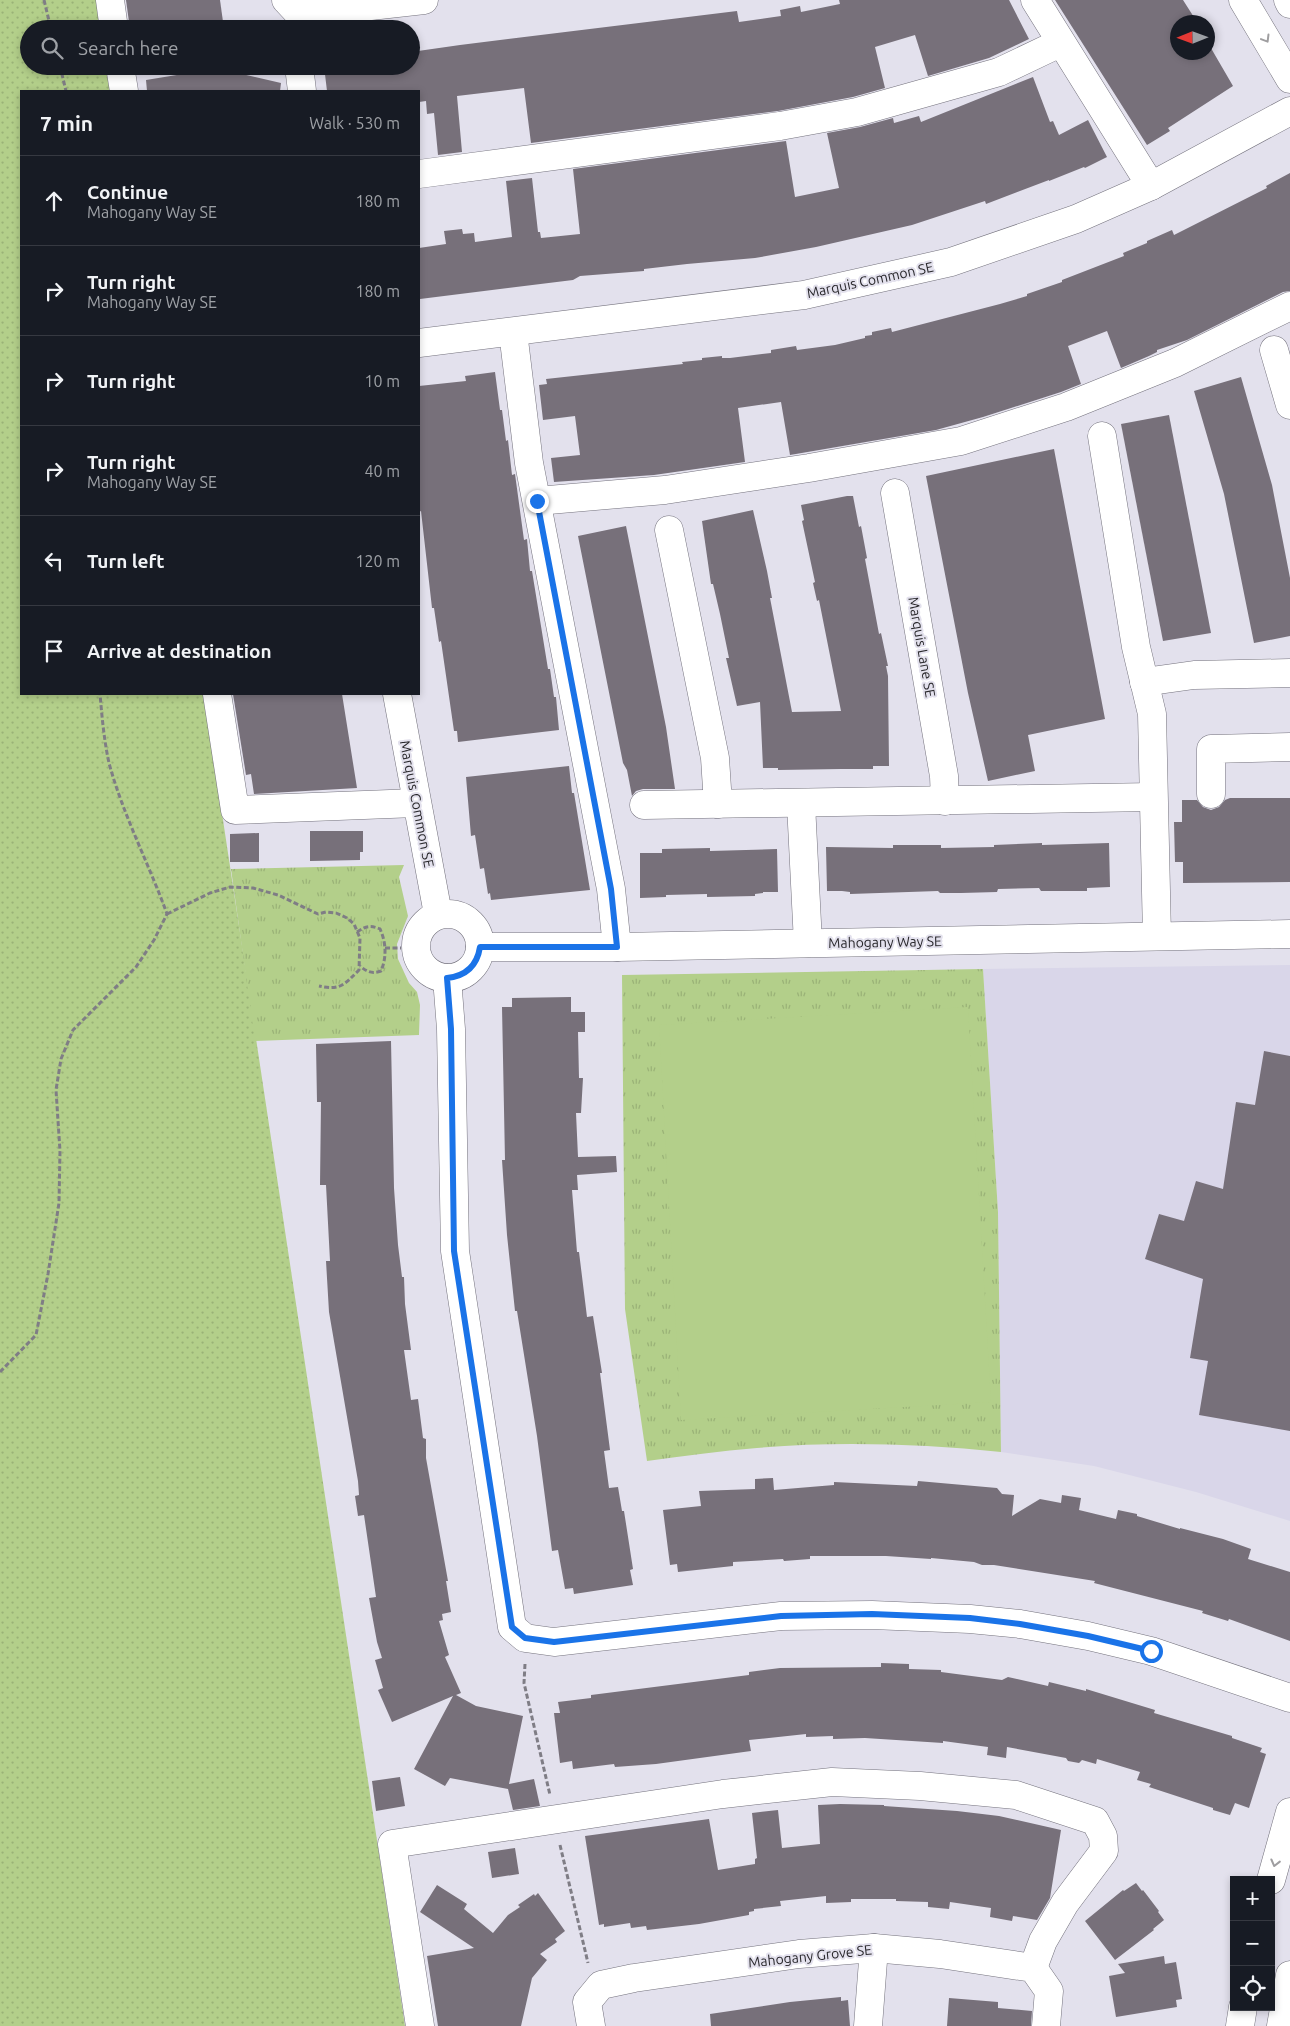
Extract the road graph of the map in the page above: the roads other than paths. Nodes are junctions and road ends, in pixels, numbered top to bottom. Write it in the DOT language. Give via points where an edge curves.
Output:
graph roads {
  1 [pos="110,0"];
  2 [pos="424,0"];
  3 [pos="1035,0"];
  4 [pos="1243,0"];
  5 [pos="1288,0"];
  6 [pos="1290,4"];
  7 [pos="294,14"];
  8 [pos="113,20"];
  9 [pos="1060,42"];
  10 [pos="121,75"];
  11 [pos="300,75"];
  12 [pos="1290,79"];
  13 [pos="124,90"];
  14 [pos="302,90"];
  15 [pos="1290,111"];
  16 [pos="420,174"];
  17 [pos="1151,186"];
  18 [pos="1290,306"];
  19 [pos="513,332"];
  20 [pos="420,343"];
  21 [pos="1274,350"];
  22 [pos="1290,405"];
  23 [pos="1102,436"];
  24 [pos="895,493"];
  25 [pos="537,501"];
  26 [pos="670,530"];
  27 [pos="1290,673"];
  28 [pos="1144,682"];
  29 [pos="217,695"];
  30 [pos="397,695"];
  31 [pos="1290,747"];
  32 [pos="1211,794"];
  33 [pos="1153,797"];
  34 [pos="945,801"];
  35 [pos="416,803"];
  36 [pos="718,804"];
  37 [pos="801,804"];
  38 [pos="644,805"];
  39 [pos="438,914"];
  40 [pos="1290,934"];
  41 [pos="1157,936"];
  42 [pos="808,943"];
  43 [pos="480,947"];
  44 [pos="617,947"];
  45 [pos="447,978"];
  46 [pos="1290,1698"];
  47 [pos="1290,1812"];
  48 [pos="1272,1876"];
  49 [pos="874,1948"];
  50 [pos="1033,1968"];
  51 [pos="1290,1975"];
  52 [pos="1242,2011"];
  53 [pos="420,2026"];
  54 [pos="591,2026"];
  55 [pos="868,2026"];
  56 [pos="1046,2026"];
  57 [pos="1240,2026"];
  58 [pos="1281,2026"];
  1 -- 8 [label="street"];
  2 -- 7 [label="street"];
  3 -- 9 [label="street"];
  4 -- 12 [label="street, one-way"];
  5 -- 6 [label="street"];
  9 -- 16 [label="street" via="999,72 857,112 780,126"];
  9 -- 17 [label="street"];
  10 -- 13 [label="street"];
  11 -- 14 [label="street"];
  15 -- 17 [label="street, Marquis Common SE"];
  17 -- 19 [label="street, Marquis Common SE" via="1076,219 951,262 804,295"];
  18 -- 25 [label="street" via="1175,363 1066,407 961,441 665,490"];
  19 -- 20 [label="street, Marquis Common SE"];
  19 -- 25 [label="street" via="529,463"];
  21 -- 22 [label="street"];
  23 -- 28 [label="street"];
  24 -- 34 [label="street, Marquis Lane SE" via="944,776"];
  25 -- 44 [label="street" via="611,889"];
  26 -- 36 [label="street" via="715,758"];
  27 -- 28 [label="street" via="1194,675"];
  28 -- 33 [label="street" via="1152,714"];
  29 -- 35 [label="street" via="235,810"];
  30 -- 35 [label="street, Marquis Common SE"];
  31 -- 32 [label="street" via="1211,749"];
  33 -- 34 [label="street"];
  33 -- 41 [label="street"];
  34 -- 37 [label="street"];
  35 -- 39 [label="street, Marquis Common SE"];
  36 -- 37 [label="street"];
  36 -- 38 [label="street"];
  37 -- 42 [label="street"];
  39 -- 43 [label="street" via="458,915 468,920 479,936"];
  39 -- 45 [label="street" via="422,926 415,945 421,964 428,972"];
  40 -- 41 [label="street, Mahogany Way SE"];
  41 -- 42 [label="street, Mahogany Way SE"];
  42 -- 44 [label="street, Mahogany Way SE"];
  43 -- 44 [label="street, Mahogany Way SE"];
  43 -- 45 [label="street" via="476,961 466,972"];
  45 -- 46 [label="street" via="451,1029 454,1251 512,1627 525,1638 554,1642 781,1616 872,1614 970,1618 1040,1628 1151,1651"];
  47 -- 48 [label="street, one-way"];
  49 -- 50 [label="street, Mahogany Grove SE"];
  49 -- 54 [label="street, Mahogany Grove SE" via="799,1954 600,1985 587,2002"];
  49 -- 55 [label="street"];
  50 -- 53 [label="street" via="1043,1942 1065,1903 1104,1851 1103,1836 1095,1821 1016,1796 920,1786 832,1782 723,1794 392,1844"];
  50 -- 56 [label="street" via="1049,1991"];
  51 -- 58 [label="street"];
  52 -- 57 [label="street"];
}
